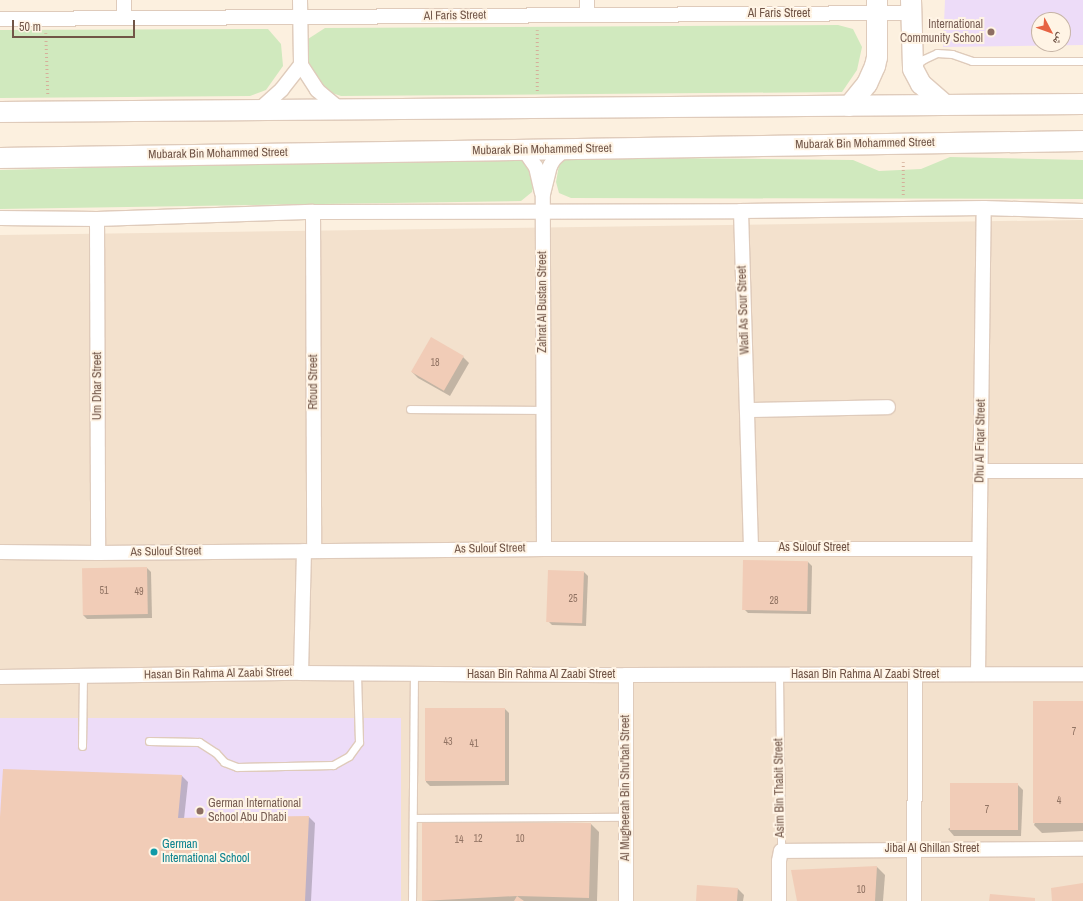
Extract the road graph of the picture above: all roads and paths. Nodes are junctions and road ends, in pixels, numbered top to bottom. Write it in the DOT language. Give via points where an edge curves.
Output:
graph roads {
  1 [pos="124,0"];
  2 [pos="300,0"];
  3 [pos="587,0"];
  4 [pos="911,6"];
  5 [pos="877,7"];
  6 [pos="537,15"];
  7 [pos="587,15"];
  8 [pos="124,18"];
  9 [pos="300,18"];
  10 [pos="0,19"];
  11 [pos="46,19"];
  12 [pos="1083,61"];
  13 [pos="301,65"];
  14 [pos="914,68"];
  15 [pos="1083,104"];
  16 [pos="944,105"];
  17 [pos="849,106"];
  18 [pos="537,108"];
  19 [pos="340,109"];
  20 [pos="259,110"];
  21 [pos="48,111"];
  22 [pos="0,112"];
  23 [pos="1078,142"];
  24 [pos="903,144"];
  25 [pos="524,150"];
  26 [pos="564,150"];
  27 [pos="0,158"];
  28 [pos="543,194"];
  29 [pos="984,208"];
  30 [pos="903,209"];
  31 [pos="741,211"];
  32 [pos="1083,211"];
  33 [pos="313,212"];
  34 [pos="543,212"];
  35 [pos="0,218"];
  36 [pos="97,219"];
  37 [pos="888,407"];
  38 [pos="410,409"];
  39 [pos="544,410"];
  40 [pos="747,410"];
  41 [pos="981,471"];
  42 [pos="1083,471"];
  43 [pos="751,548"];
  44 [pos="544,549"];
  45 [pos="979,549"];
  46 [pos="309,551"];
  47 [pos="0,552"];
  48 [pos="98,553"];
  49 [pos="301,673"];
  50 [pos="358,674"];
  51 [pos="414,674"];
  52 [pos="978,674"];
  53 [pos="1083,674"];
  54 [pos="626,675"];
  55 [pos="778,675"];
  56 [pos="915,675"];
  57 [pos="83,676"];
  58 [pos="0,677"];
  59 [pos="149,741"];
  60 [pos="82,746"];
  61 [pos="626,817"];
  62 [pos="413,818"];
  63 [pos="914,849"];
  64 [pos="1083,849"];
  65 [pos="781,851"];
  66 [pos="412,901"];
  67 [pos="626,901"];
  68 [pos="779,901"];
  69 [pos="914,901"];
  1 -- 8 [label="street"];
  2 -- 9 [label="street"];
  3 -- 7 [label="street"];
  4 -- 5 [label="street, Al Faris Street"];
  4 -- 14 [label="main road"];
  5 -- 7 [label="street, Al Faris Street"];
  5 -- 17 [label="main road" via="875,66 867,84"];
  6 -- 7 [label="street, Al Faris Street"];
  6 -- 9 [label="street, Al Faris Street"];
  6 -- 18 [label="path"];
  8 -- 9 [label="street, Al Faris Street"];
  8 -- 11 [label="street, Al Faris Street"];
  9 -- 13 [label="street"];
  10 -- 11 [label="street, Al Faris Street"];
  11 -- 21 [label="path"];
  12 -- 14 [label="lane" via="972,61 952,54 937,53 924,59"];
  13 -- 19 [label="street" via="317,90"];
  13 -- 20 [label="street" via="282,89"];
  14 -- 16 [label="main road" via="921,84"];
  15 -- 16 [label="main road"];
  16 -- 17 [label="main road"];
  17 -- 18 [label="main road"];
  18 -- 19 [label="main road"];
  19 -- 20 [label="main road"];
  20 -- 21 [label="main road"];
  21 -- 22 [label="main road"];
  23 -- 24 [label="main road, Mubarak Bin Mohammed Street"];
  24 -- 26 [label="main road, Mubarak Bin Mohammed Street"];
  24 -- 30 [label="path"];
  25 -- 26 [label="main road, Mubarak Bin Mohammed Street"];
  25 -- 27 [label="main road, Mubarak Bin Mohammed Street"];
  25 -- 28 [label="street, Zahrat Al Bustan Street" via="536,167"];
  26 -- 28 [label="street, Zahrat Al Bustan Street" via="550,166"];
  28 -- 34 [label="street, Zahrat Al Bustan Street"];
  29 -- 30 [label="street"];
  29 -- 32 [label="street"];
  29 -- 41 [label="street, Dhu Al Fiqar Street"];
  30 -- 31 [label="street"];
  31 -- 34 [label="street"];
  31 -- 40 [label="street, Wadi As Sour Street"];
  33 -- 34 [label="street"];
  33 -- 36 [label="street"];
  33 -- 46 [label="street, Rfoud Street"];
  34 -- 39 [label="street, Zahrat Al Bustan Street"];
  35 -- 36 [label="street"];
  36 -- 48 [label="street, Um Dhar Street"];
  37 -- 40 [label="street"];
  38 -- 39 [label="lane"];
  39 -- 44 [label="street, Zahrat Al Bustan Street"];
  40 -- 43 [label="street, Wadi As Sour Street"];
  41 -- 42 [label="street"];
  41 -- 45 [label="street, Dhu Al Fiqar Street"];
  43 -- 44 [label="street, As Sulouf Street"];
  43 -- 45 [label="street, As Sulouf Street"];
  44 -- 46 [label="street, As Sulouf Street"];
  45 -- 52 [label="street, Dhu Al Fiqar Street"];
  46 -- 48 [label="street, As Sulouf Street"];
  46 -- 49 [label="street, Rfoud Street"];
  47 -- 48 [label="street, As Sulouf Street"];
  49 -- 50 [label="street, Hasan Bin Rahma Al Zaabi Street"];
  49 -- 57 [label="street, Hasan Bin Rahma Al Zaabi Street"];
  50 -- 51 [label="street, Hasan Bin Rahma Al Zaabi Street"];
  50 -- 59 [label="lane" via="359,742 349,756 333,765 237,767 224,762 216,753 199,742"];
  51 -- 54 [label="street, Hasan Bin Rahma Al Zaabi Street"];
  51 -- 62 [label="lane"];
  52 -- 53 [label="street, Hasan Bin Rahma Al Zaabi Street"];
  52 -- 56 [label="street, Hasan Bin Rahma Al Zaabi Street"];
  54 -- 55 [label="street, Hasan Bin Rahma Al Zaabi Street"];
  54 -- 61 [label="street, Al Mugheerah Bin Shu'bah Street"];
  55 -- 56 [label="street, Hasan Bin Rahma Al Zaabi Street"];
  55 -- 65 [label="lane, Asim Bin Thabit Street"];
  56 -- 63 [label="street"];
  57 -- 58 [label="street, Hasan Bin Rahma Al Zaabi Street"];
  57 -- 60 [label="lane"];
  61 -- 62 [label="lane"];
  61 -- 67 [label="street, Al Mugheerah Bin Shu'bah Street"];
  62 -- 66 [label="lane"];
  63 -- 64 [label="street, Jibal Al Ghillan Street"];
  63 -- 65 [label="street, Jibal Al Ghillan Street"];
  63 -- 69 [label="street"];
  65 -- 68 [label="street, Asim Bin Thabit Street"];
}
